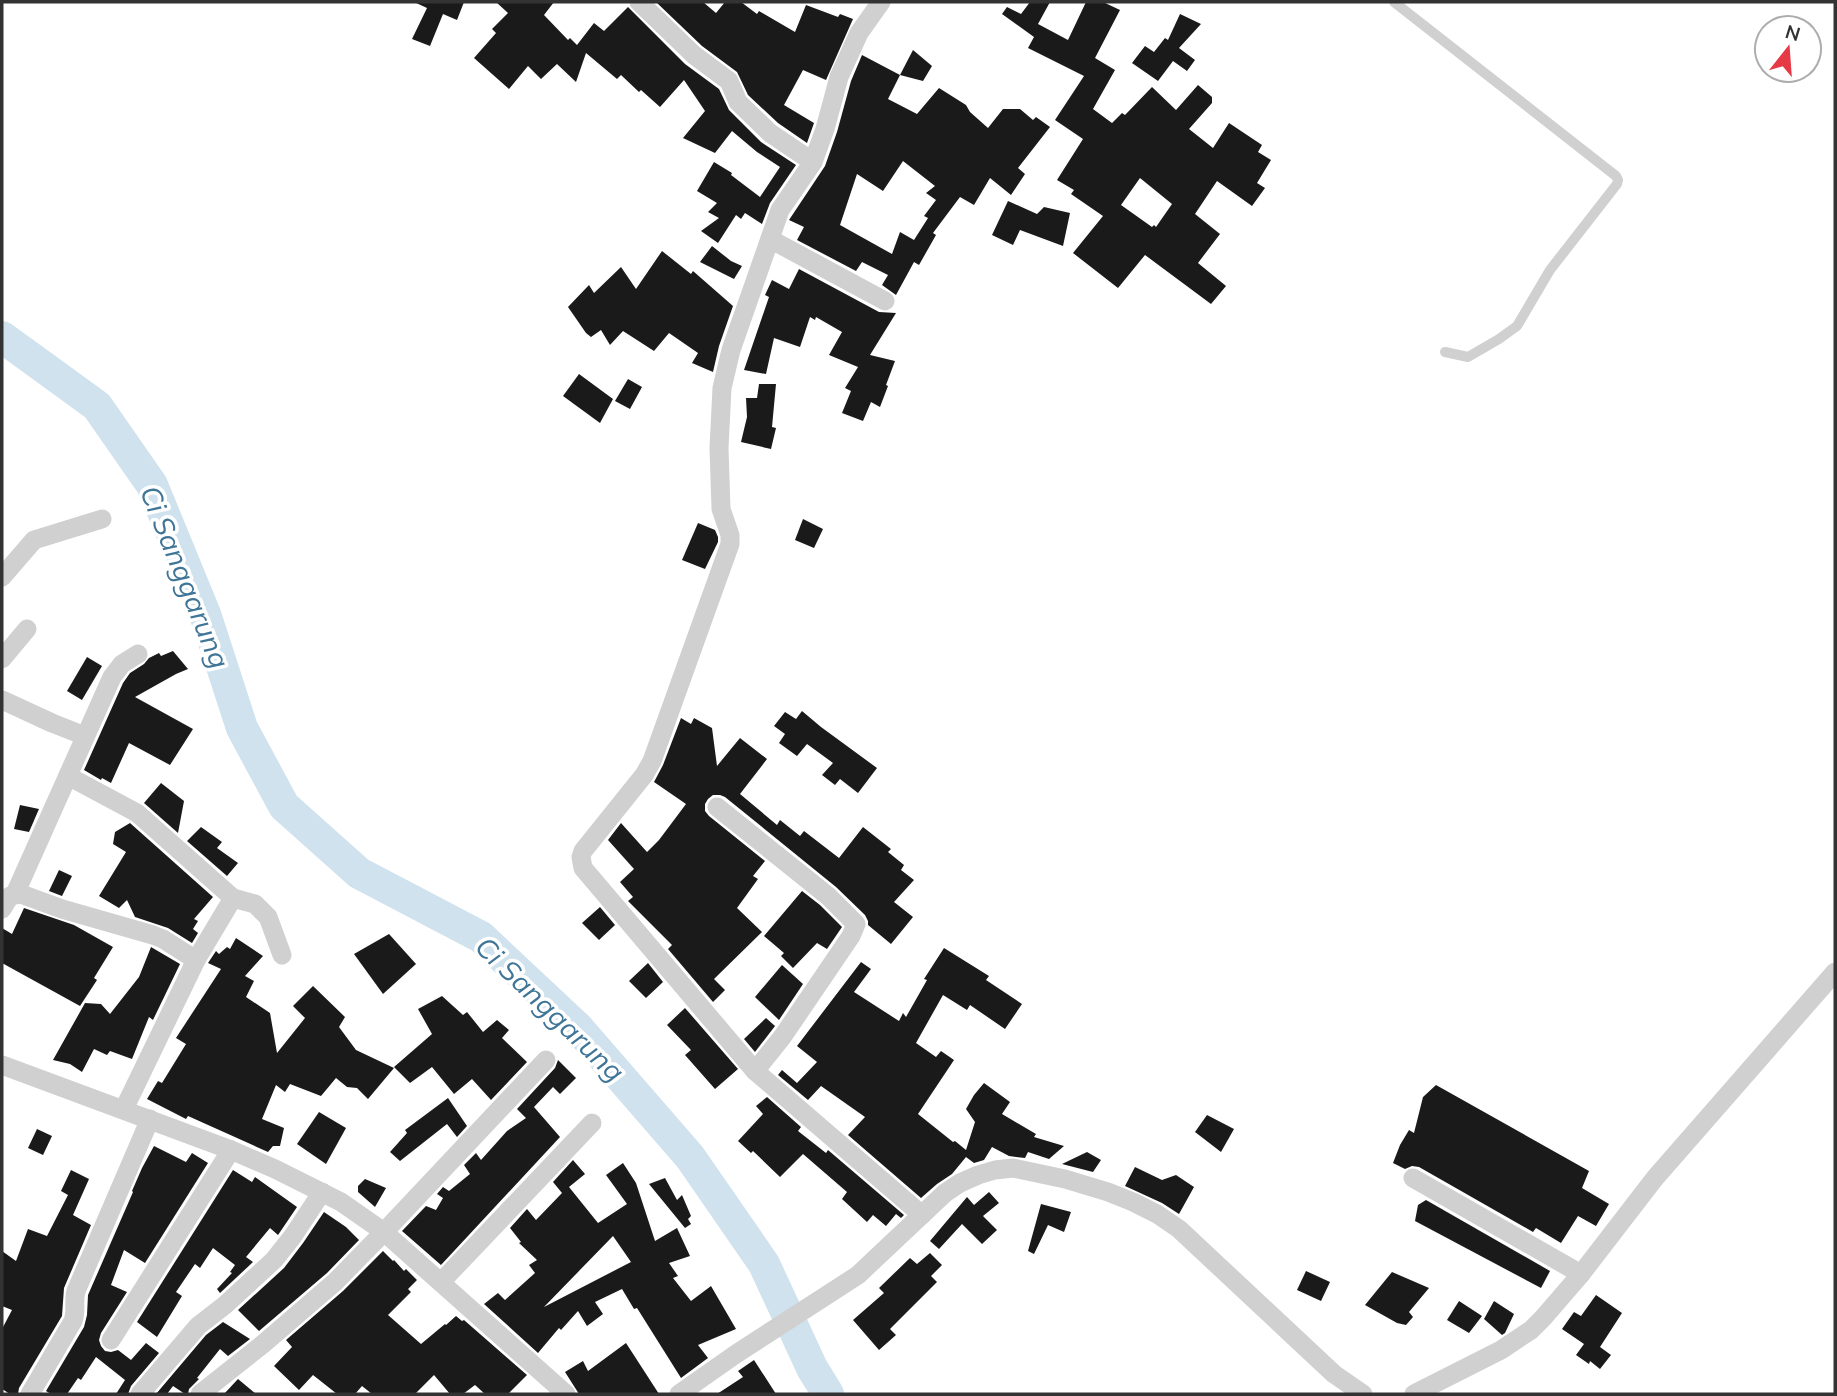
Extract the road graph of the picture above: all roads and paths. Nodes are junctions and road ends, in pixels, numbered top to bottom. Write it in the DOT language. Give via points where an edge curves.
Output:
graph roads {
  1 [pos="639,2"];
  2 [pos="881,2"];
  3 [pos="1394,2"];
  4 [pos="813,162"];
  5 [pos="770,239"];
  6 [pos="885,301"];
  7 [pos="1445,352"];
  8 [pos="102,519"];
  9 [pos="2,577"];
  10 [pos="27,629"];
  11 [pos="138,654"];
  12 [pos="2,659"];
  13 [pos="2,699"];
  14 [pos="85,736"];
  15 [pos="68,776"];
  16 [pos="717,807"];
  17 [pos="15,894"];
  18 [pos="233,898"];
  19 [pos="2,909"];
  20 [pos="282,955"];
  21 [pos="196,960"];
  22 [pos="1835,972"];
  23 [pos="545,1060"];
  24 [pos="2,1065"];
  25 [pos="755,1071"];
  26 [pos="124,1109"];
  27 [pos="150,1119"];
  28 [pos="592,1123"];
  29 [pos="231,1150"];
  30 [pos="1413,1178"];
  31 [pos="322,1192"];
  32 [pos="922,1215"];
  33 [pos="384,1232"];
  34 [pos="1581,1274"];
  35 [pos="440,1282"];
  36 [pos="111,1340"];
  37 [pos="30,1394"];
  38 [pos="140,1394"];
  39 [pos="200,1394"];
  40 [pos="566,1394"];
  41 [pos="679,1394"];
  42 [pos="1363,1394"];
  43 [pos="1414,1394"];
  1 -- 4 [label="street" via="694,55 729,81 738,102 770,132"];
  2 -- 4 [label="street" via="859,33 839,77"];
  3 -- 7 [label="lane" via="1618,180 1550,270 1512,330 1468,357"];
  4 -- 5 [label="street" via="780,210"];
  5 -- 6 [label="street"];
  5 -- 25 [label="street" via="722,388 721,509 730,544 652,761 581,857 583,868"];
  8 -- 9 [label="street" via="34,540"];
  10 -- 12 [label="street"];
  11 -- 14 [label="street" via="112,677"];
  13 -- 14 [label="street"];
  14 -- 15 [label="street"];
  15 -- 17 [label="street"];
  15 -- 18 [label="street" via="137,813"];
  16 -- 25 [label="street" via="856,924"];
  17 -- 19 [label="street"];
  17 -- 21 [label="street" via="158,937"];
  18 -- 20 [label="street" via="255,904 268,917"];
  18 -- 21 [label="street"];
  21 -- 26 [label="street"];
  22 -- 34 [label="street" via="1655,1178"];
  23 -- 33 [label="street"];
  24 -- 26 [label="street"];
  25 -- 32 [label="street"];
  26 -- 27 [label="street"];
  27 -- 29 [label="street"];
  27 -- 37 [label="street" via="76,1290 73,1321"];
  28 -- 35 [label="street"];
  29 -- 31 [label="street"];
  29 -- 36 [label="street"];
  30 -- 34 [label="street"];
  31 -- 33 [label="street"];
  31 -- 38 [label="street" via="274,1260 198,1326"];
  32 -- 41 [label="street" via="844,1285"];
  32 -- 42 [label="street" via="960,1183 995,1170 1035,1172 1108,1192 1179,1228 1334,1374"];
  33 -- 35 [label="street"];
  33 -- 39 [label="street" via="335,1282"];
  34 -- 43 [label="street" via="1531,1330"];
  35 -- 40 [label="street"];
}
